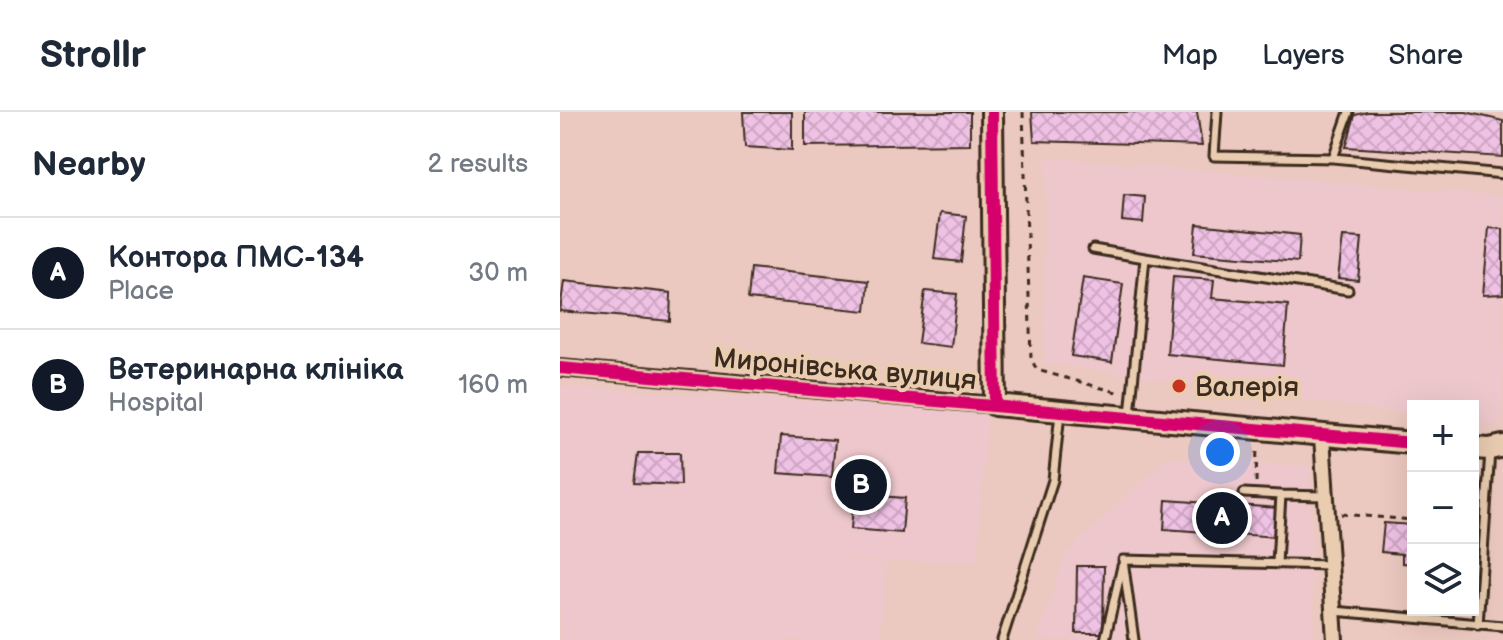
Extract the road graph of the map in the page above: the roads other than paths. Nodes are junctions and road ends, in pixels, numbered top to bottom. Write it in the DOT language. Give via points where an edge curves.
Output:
graph roads {
  1 [pos="992,112"];
  2 [pos="1217,112"];
  3 [pos="1349,112"];
  4 [pos="1333,158"];
  5 [pos="1503,174"];
  6 [pos="1093,249"];
  7 [pos="1145,258"];
  8 [pos="1348,290"];
  9 [pos="560,368"];
  10 [pos="995,405"];
  11 [pos="1060,411"];
  12 [pos="1129,417"];
  13 [pos="1322,436"];
  14 [pos="1407,443"];
  15 [pos="1492,450"];
  16 [pos="1244,493"];
  17 [pos="1281,495"];
  18 [pos="1325,496"];
  19 [pos="1123,560"];
  20 [pos="1277,563"];
  21 [pos="1329,565"];
  22 [pos="1332,611"];
  23 [pos="1478,625"];
  24 [pos="1503,626"];
  25 [pos="1002,640"];
  26 [pos="1105,640"];
  27 [pos="1134,640"];
  28 [pos="1335,640"];
  1 -- 10 [label="street"];
  2 -- 4 [label="lane" via="1214,156"];
  3 -- 4 [label="lane"];
  4 -- 5 [label="lane"];
  6 -- 7 [label="lane"];
  7 -- 8 [label="lane"];
  7 -- 12 [label="lane"];
  9 -- 10 [label="street, Миронівська вулиця"];
  10 -- 11 [label="street, Миронівська вулиця"];
  11 -- 12 [label="street, Миронівська вулиця"];
  11 -- 25 [label="lane" via="1053,480"];
  12 -- 13 [label="street, Миронівська вулиця"];
  13 -- 14 [label="street, Миронівська вулиця"];
  13 -- 18 [label="street"];
  15 -- 23 [label="lane"];
  16 -- 17 [label="lane"];
  17 -- 18 [label="lane"];
  17 -- 20 [label="lane"];
  18 -- 21 [label="street"];
  19 -- 20 [label="lane"];
  19 -- 26 [label="lane"];
  19 -- 27 [label="lane"];
  20 -- 21 [label="lane"];
  21 -- 22 [label="street"];
  22 -- 23 [label="lane"];
  22 -- 28 [label="street"];
  23 -- 24 [label="lane"];
}
